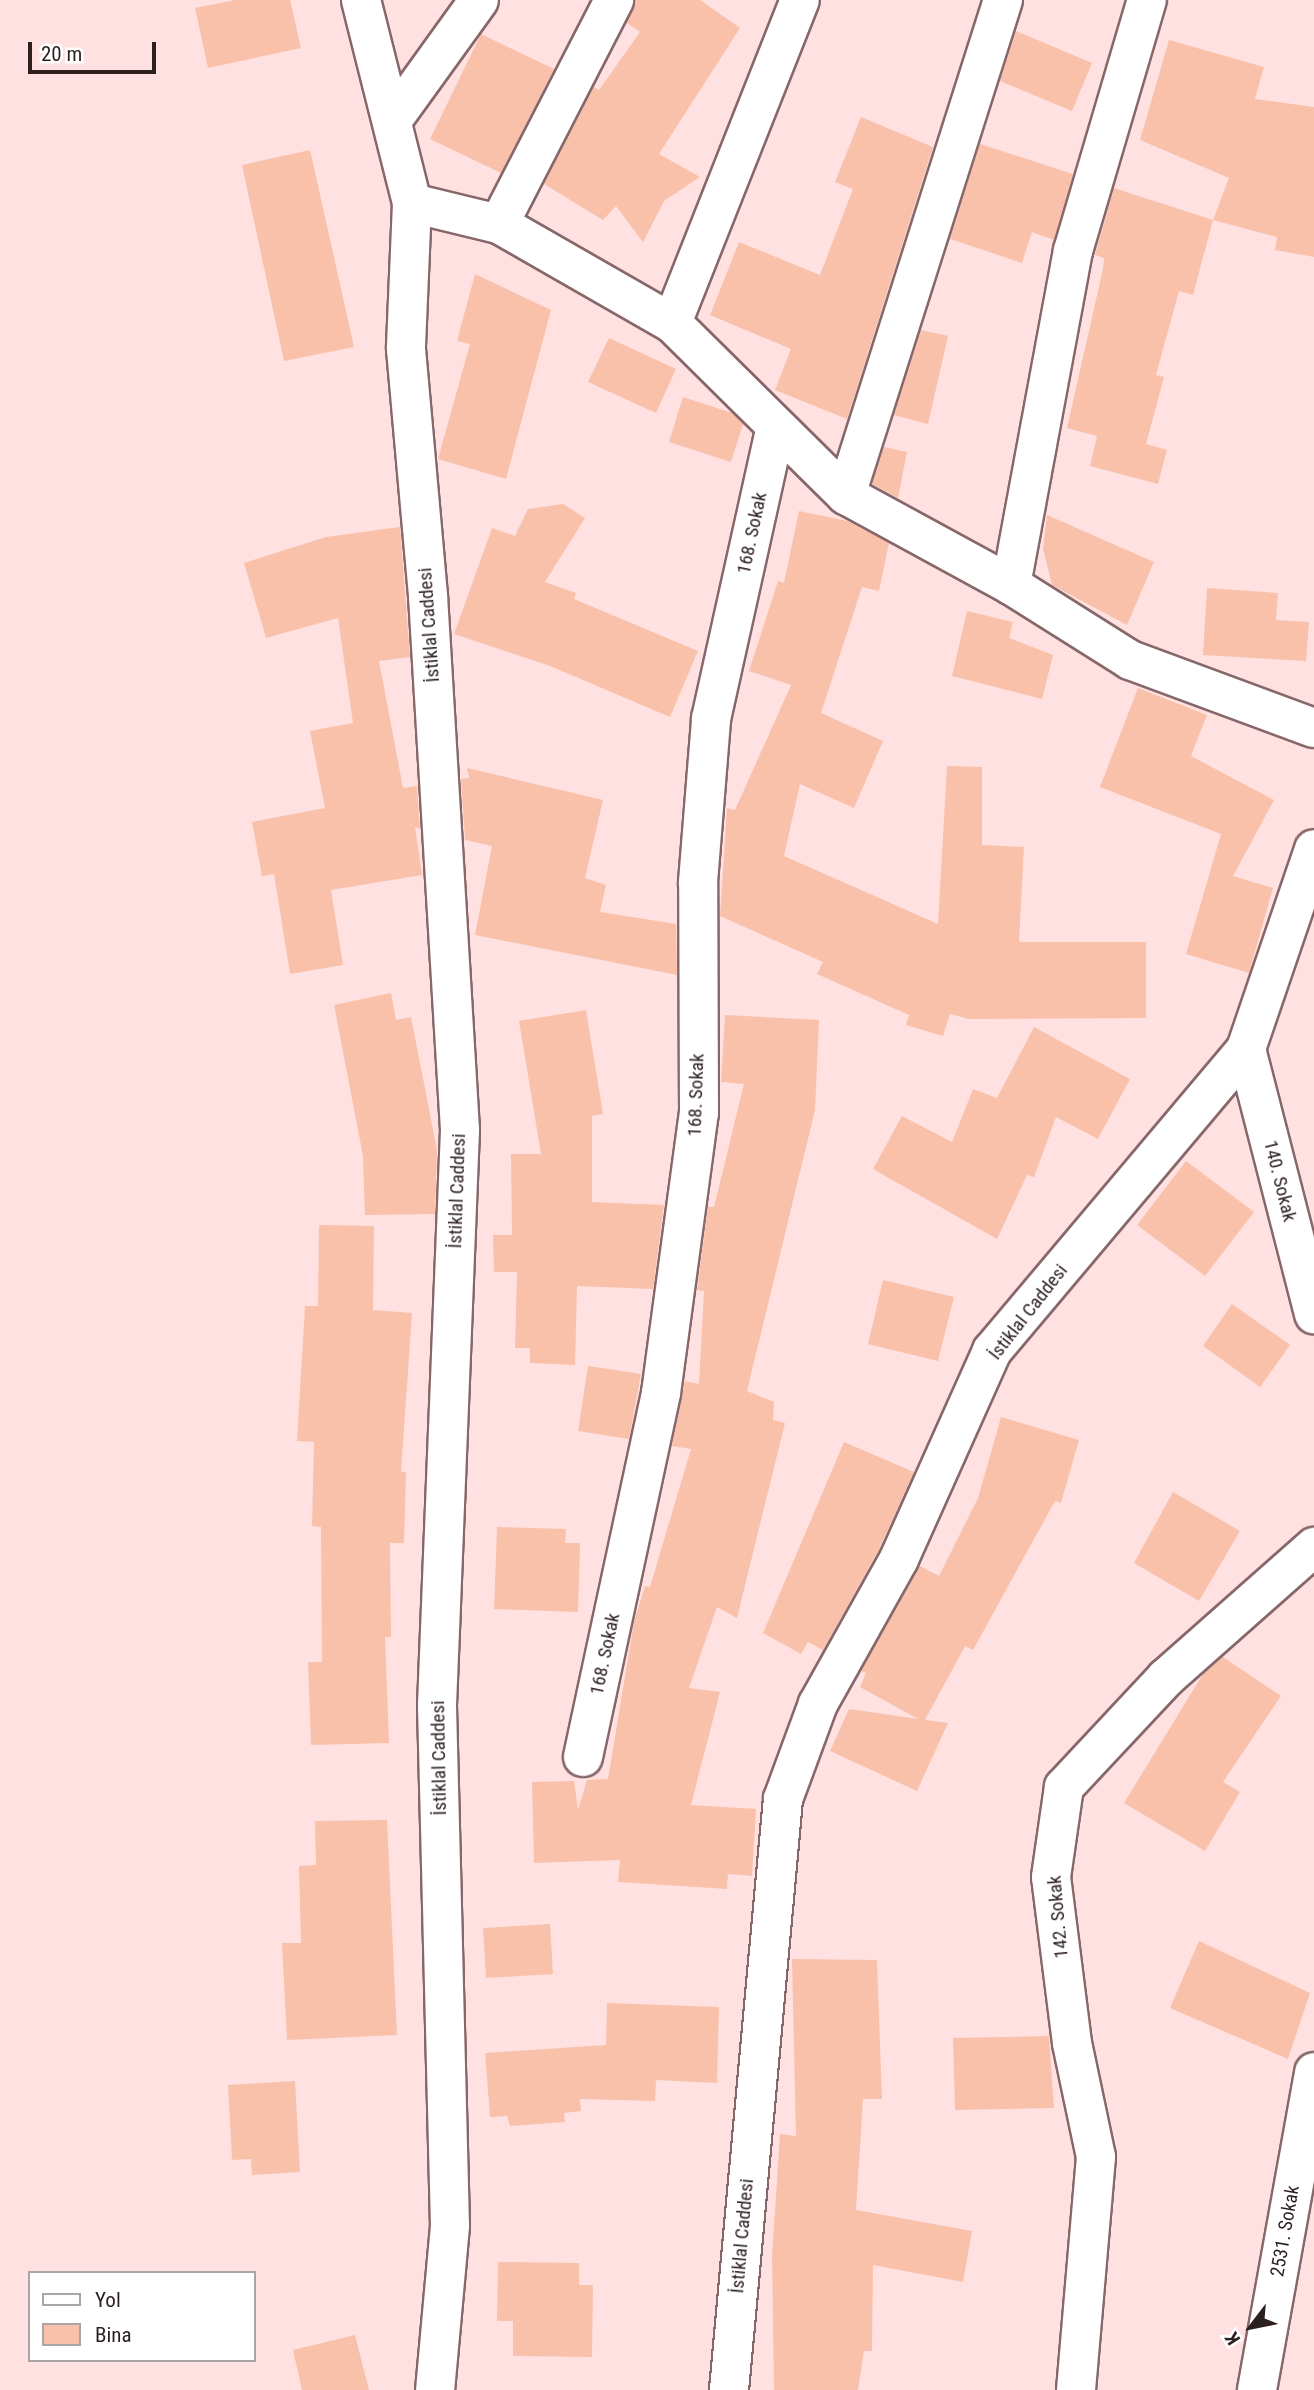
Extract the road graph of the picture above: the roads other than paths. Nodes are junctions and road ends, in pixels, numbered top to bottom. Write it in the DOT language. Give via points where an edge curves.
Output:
graph roads {
  1 [pos="361,0"];
  2 [pos="479,0"];
  3 [pos="614,0"];
  4 [pos="800,0"];
  5 [pos="1003,0"];
  6 [pos="1147,0"];
  7 [pos="394,118"];
  8 [pos="412,203"];
  9 [pos="499,224"];
  10 [pos="672,323"];
  11 [pos="775,430"];
  12 [pos="846,495"];
  13 [pos="1011,585"];
  14 [pos="1314,729"];
  15 [pos="1314,849"];
  16 [pos="1246,1049"];
  17 [pos="1314,1314"];
  18 [pos="1314,1547"];
  19 [pos="583,1757"];
  20 [pos="1314,2072"];
  21 [pos="435,2390"];
  22 [pos="729,2390"];
  23 [pos="1076,2390"];
  24 [pos="1257,2390"];
  1 -- 7 [label="street, İstiklal Caddesi"];
  2 -- 7 [label="street"];
  3 -- 9 [label="street"];
  4 -- 10 [label="street"];
  5 -- 12 [label="street"];
  6 -- 13 [label="street" via="1073,251"];
  7 -- 8 [label="street, İstiklal Caddesi"];
  8 -- 9 [label="street"];
  8 -- 21 [label="street, İstiklal Caddesi" via="406,349 428,596 460,1130 437,1706 450,2226"];
  9 -- 10 [label="street"];
  10 -- 11 [label="street"];
  11 -- 12 [label="street"];
  11 -- 19 [label="street, 168. Sokak" via="711,719 698,882 698,1113 661,1393"];
  12 -- 13 [label="street"];
  13 -- 14 [label="street" via="1130,660"];
  15 -- 16 [label="street, İstiklal Caddesi"];
  16 -- 17 [label="street, 140. Sokak"];
  16 -- 22 [label="street, İstiklal Caddesi" via="992,1351 899,1559 818,1704 783,1799"];
  18 -- 23 [label="street, 142. Sokak" via="1166,1678 1064,1787 1051,1877 1072,2042 1096,2157"];
  20 -- 24 [label="street, 2531. Sokak"];
}
